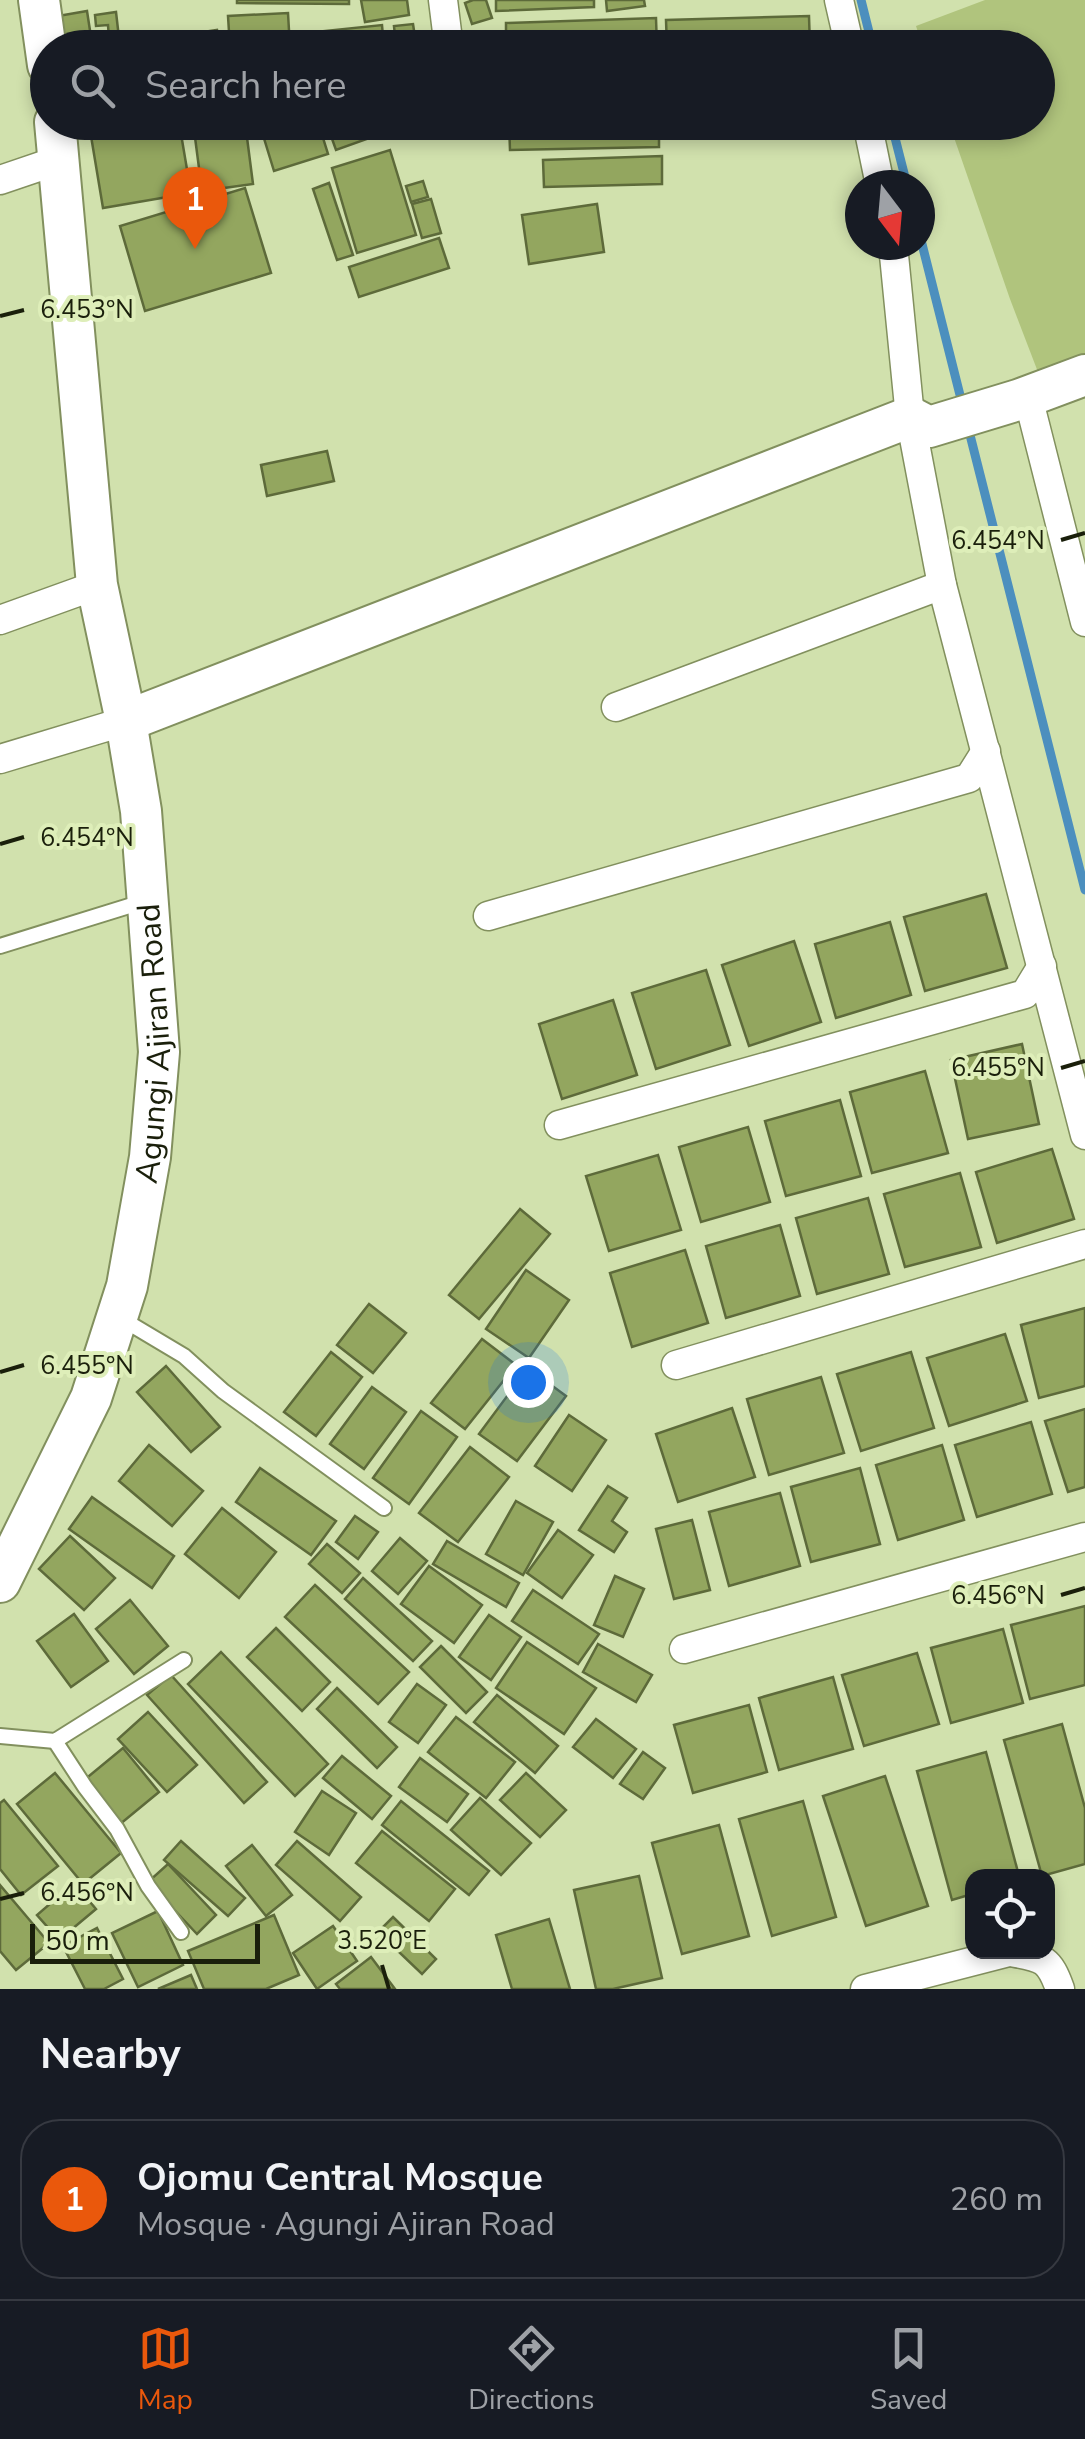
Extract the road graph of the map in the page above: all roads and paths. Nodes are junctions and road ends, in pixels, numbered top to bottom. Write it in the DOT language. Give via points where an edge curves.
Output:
graph roads {
  1 [pos="39,0"];
  2 [pos="443,0"];
  3 [pos="839,0"];
  4 [pos="43,30"];
  5 [pos="447,30"];
  6 [pos="846,30"];
  7 [pos="871,140"];
  8 [pos="57,141"];
  9 [pos="877,170"];
  10 [pos="0,180"];
  11 [pos="895,260"];
  12 [pos="1085,375"];
  13 [pos="1023,398"];
  14 [pos="919,422"];
  15 [pos="97,585"];
  16 [pos="942,585"];
  17 [pos="1081,589"];
  18 [pos="0,620"];
  19 [pos="1085,622"];
  20 [pos="616,708"];
  21 [pos="126,722"];
  22 [pos="986,751"];
  23 [pos="0,759"];
  24 [pos="148,900"];
  25 [pos="488,916"];
  26 [pos="0,946"];
  27 [pos="1042,966"];
  28 [pos="559,1125"];
  29 [pos="1085,1134"];
  30 [pos="1085,1244"];
  31 [pos="117,1316"];
  32 [pos="676,1365"];
  33 [pos="384,1508"];
  34 [pos="1085,1536"];
  35 [pos="0,1582"];
  36 [pos="684,1649"];
  37 [pos="184,1660"];
  38 [pos="0,1736"];
  39 [pos="55,1741"];
  40 [pos="181,1932"];
  41 [pos="983,1959"];
  42 [pos="1040,1959"];
  43 [pos="865,1989"];
  44 [pos="1060,1989"];
  1 -- 4 [label="street"];
  2 -- 5 [label="street"];
  3 -- 6 [label="street"];
  7 -- 9 [label="street"];
  8 -- 10 [label="street"];
  8 -- 15 [label="street, Agungi Ajiran Road"];
  11 -- 14 [label="street"];
  12 -- 13 [label="street"];
  13 -- 14 [label="street"];
  13 -- 17 [label="street"];
  14 -- 16 [label="street"];
  14 -- 21 [label="street"];
  15 -- 18 [label="street"];
  15 -- 21 [label="street, Agungi Ajiran Road"];
  16 -- 20 [label="street"];
  16 -- 22 [label="street"];
  17 -- 19 [label="street"];
  21 -- 23 [label="street"];
  21 -- 24 [label="street, Agungi Ajiran Road"];
  22 -- 25 [label="street" via="969,778"];
  22 -- 27 [label="street"];
  24 -- 26 [label="lane"];
  24 -- 31 [label="street, Agungi Ajiran Road" via="159,1052 150,1157"];
  27 -- 28 [label="street" via="1024,994"];
  27 -- 29 [label="street"];
  30 -- 32 [label="street"];
  31 -- 33 [label="lane" via="184,1356"];
  31 -- 35 [label="street, Agungi Ajiran Road" via="91,1398"];
  34 -- 36 [label="street"];
  37 -- 39 [label="lane"];
  38 -- 39 [label="lane"];
  39 -- 40 [label="lane"];
  41 -- 43 [label="street"];
  42 -- 44 [label="street" via="1052,1967"];
}
